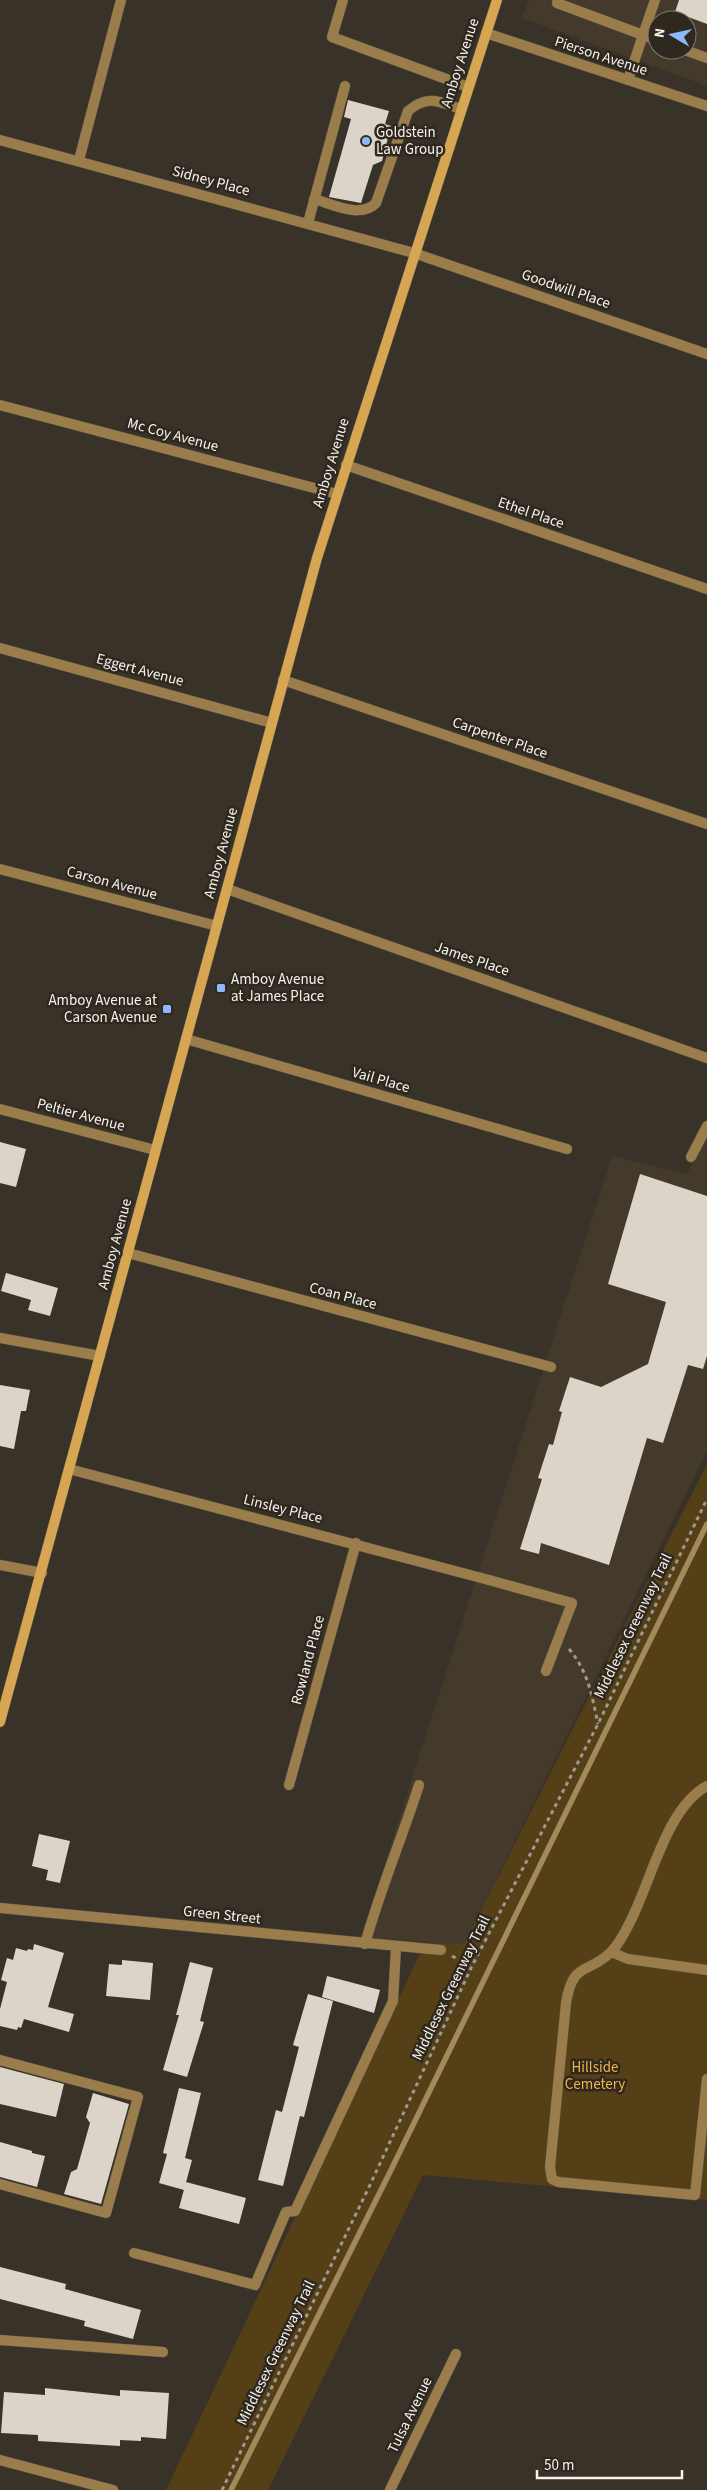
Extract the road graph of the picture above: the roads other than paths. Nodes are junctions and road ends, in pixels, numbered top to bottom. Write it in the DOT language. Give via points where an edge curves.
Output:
graph roads {
  1 [pos="121,0"];
  2 [pos="343,0"];
  3 [pos="497,0"];
  4 [pos="558,0"];
  5 [pos="655,0"];
  6 [pos="486,33"];
  7 [pos="643,35"];
  8 [pos="647,36"];
  9 [pos="628,80"];
  10 [pos="345,86"];
  11 [pos="468,87"];
  12 [pos="707,106"];
  13 [pos="461,109"];
  14 [pos="0,140"];
  15 [pos="79,160"];
  16 [pos="314,199"];
  17 [pos="308,223"];
  18 [pos="414,253"];
  19 [pos="707,354"];
  20 [pos="0,405"];
  21 [pos="346,465"];
  22 [pos="337,494"];
  23 [pos="707,589"];
  24 [pos="0,648"];
  25 [pos="283,680"];
  26 [pos="272,723"];
  27 [pos="707,824"];
  28 [pos="0,869"];
  29 [pos="227,889"];
  30 [pos="217,926"];
  31 [pos="186,1039"];
  32 [pos="707,1058"];
  33 [pos="0,1110"];
  34 [pos="707,1126"];
  35 [pos="567,1149"];
  36 [pos="155,1150"];
  37 [pos="691,1157"];
  38 [pos="128,1253"];
  39 [pos="0,1338"];
  40 [pos="100,1356"];
  41 [pos="551,1368"];
  42 [pos="69,1469"];
  43 [pos="356,1543"];
  44 [pos="0,1564"];
  45 [pos="42,1573"];
  46 [pos="546,1671"];
  47 [pos="0,1722"];
  48 [pos="289,1785"];
  49 [pos="419,1785"];
  50 [pos="707,1786"];
  51 [pos="0,1908"];
  52 [pos="365,1944"];
  53 [pos="396,1947"];
  54 [pos="441,1950"];
  55 [pos="611,1952"];
  56 [pos="707,1970"];
  57 [pos="0,2060"];
  58 [pos="707,2079"];
  59 [pos="0,2184"];
  60 [pos="134,2253"];
  61 [pos="0,2340"];
  62 [pos="163,2352"];
  63 [pos="456,2354"];
  64 [pos="0,2460"];
  65 [pos="113,2490"];
  66 [pos="390,2490"];
  1 -- 15 [label="street"];
  2 -- 11 [label="street" via="332,37"];
  3 -- 6 [label="street, Amboy Avenue"];
  4 -- 7 [label="street"];
  5 -- 7 [label="street"];
  6 -- 9 [label="street, Pierson Avenue"];
  6 -- 11 [label="street, Amboy Avenue"];
  7 -- 8 [label="street"];
  7 -- 9 [label="street"];
  9 -- 12 [label="street, Pierson Avenue"];
  10 -- 16 [label="street"];
  11 -- 13 [label="street, Amboy Avenue"];
  13 -- 16 [label="street" via="432,100 419,102 408,111 376,203 370,209 362,211"];
  13 -- 18 [label="street, Amboy Avenue"];
  14 -- 15 [label="street, Sidney Place"];
  15 -- 17 [label="street, Sidney Place"];
  16 -- 17 [label="street"];
  17 -- 18 [label="street, Sidney Place"];
  18 -- 19 [label="street, Goodwill Place"];
  18 -- 21 [label="street, Amboy Avenue"];
  20 -- 22 [label="street, Mc Coy Avenue"];
  21 -- 22 [label="street, Amboy Avenue"];
  21 -- 23 [label="street, Ethel Place"];
  22 -- 25 [label="street, Amboy Avenue"];
  24 -- 26 [label="street, Eggert Avenue"];
  25 -- 26 [label="street, Amboy Avenue"];
  25 -- 27 [label="street, Carpenter Place"];
  26 -- 29 [label="street, Amboy Avenue"];
  28 -- 30 [label="street, Carson Avenue"];
  29 -- 30 [label="street, Amboy Avenue"];
  29 -- 32 [label="street, James Place"];
  30 -- 31 [label="street, Amboy Avenue"];
  31 -- 35 [label="street, Vail Place"];
  31 -- 36 [label="street, Amboy Avenue"];
  33 -- 36 [label="street, Peltier Avenue"];
  34 -- 37 [label="street"];
  36 -- 38 [label="street, Amboy Avenue"];
  38 -- 40 [label="street, Amboy Avenue"];
  38 -- 41 [label="street, Coan Place"];
  39 -- 40 [label="street"];
  40 -- 42 [label="street, Amboy Avenue"];
  42 -- 43 [label="street, Linsley Place"];
  42 -- 45 [label="street, Amboy Avenue"];
  43 -- 46 [label="street, Linsley Place" via="572,1603"];
  43 -- 48 [label="street, Rowland Place"];
  44 -- 45 [label="street"];
  45 -- 47 [label="street, Amboy Avenue"];
  49 -- 52 [label="street"];
  50 -- 55 [label="street" via="691,1796 678,1812 628,1927"];
  51 -- 52 [label="street, Green Street"];
  52 -- 53 [label="street, Green Street"];
  53 -- 54 [label="street, Green Street"];
  53 -- 60 [label="street" via="394,2001 295,2211 286,2212 255,2285"];
  55 -- 56 [label="street" via="628,1959"];
  55 -- 58 [label="street" via="578,1972 569,1988 550,2167 552,2179 695,2195"];
  57 -- 59 [label="street" via="138,2097 106,2213"];
  61 -- 62 [label="street"];
  63 -- 66 [label="street, Tulsa Avenue"];
  64 -- 65 [label="street"];
}
